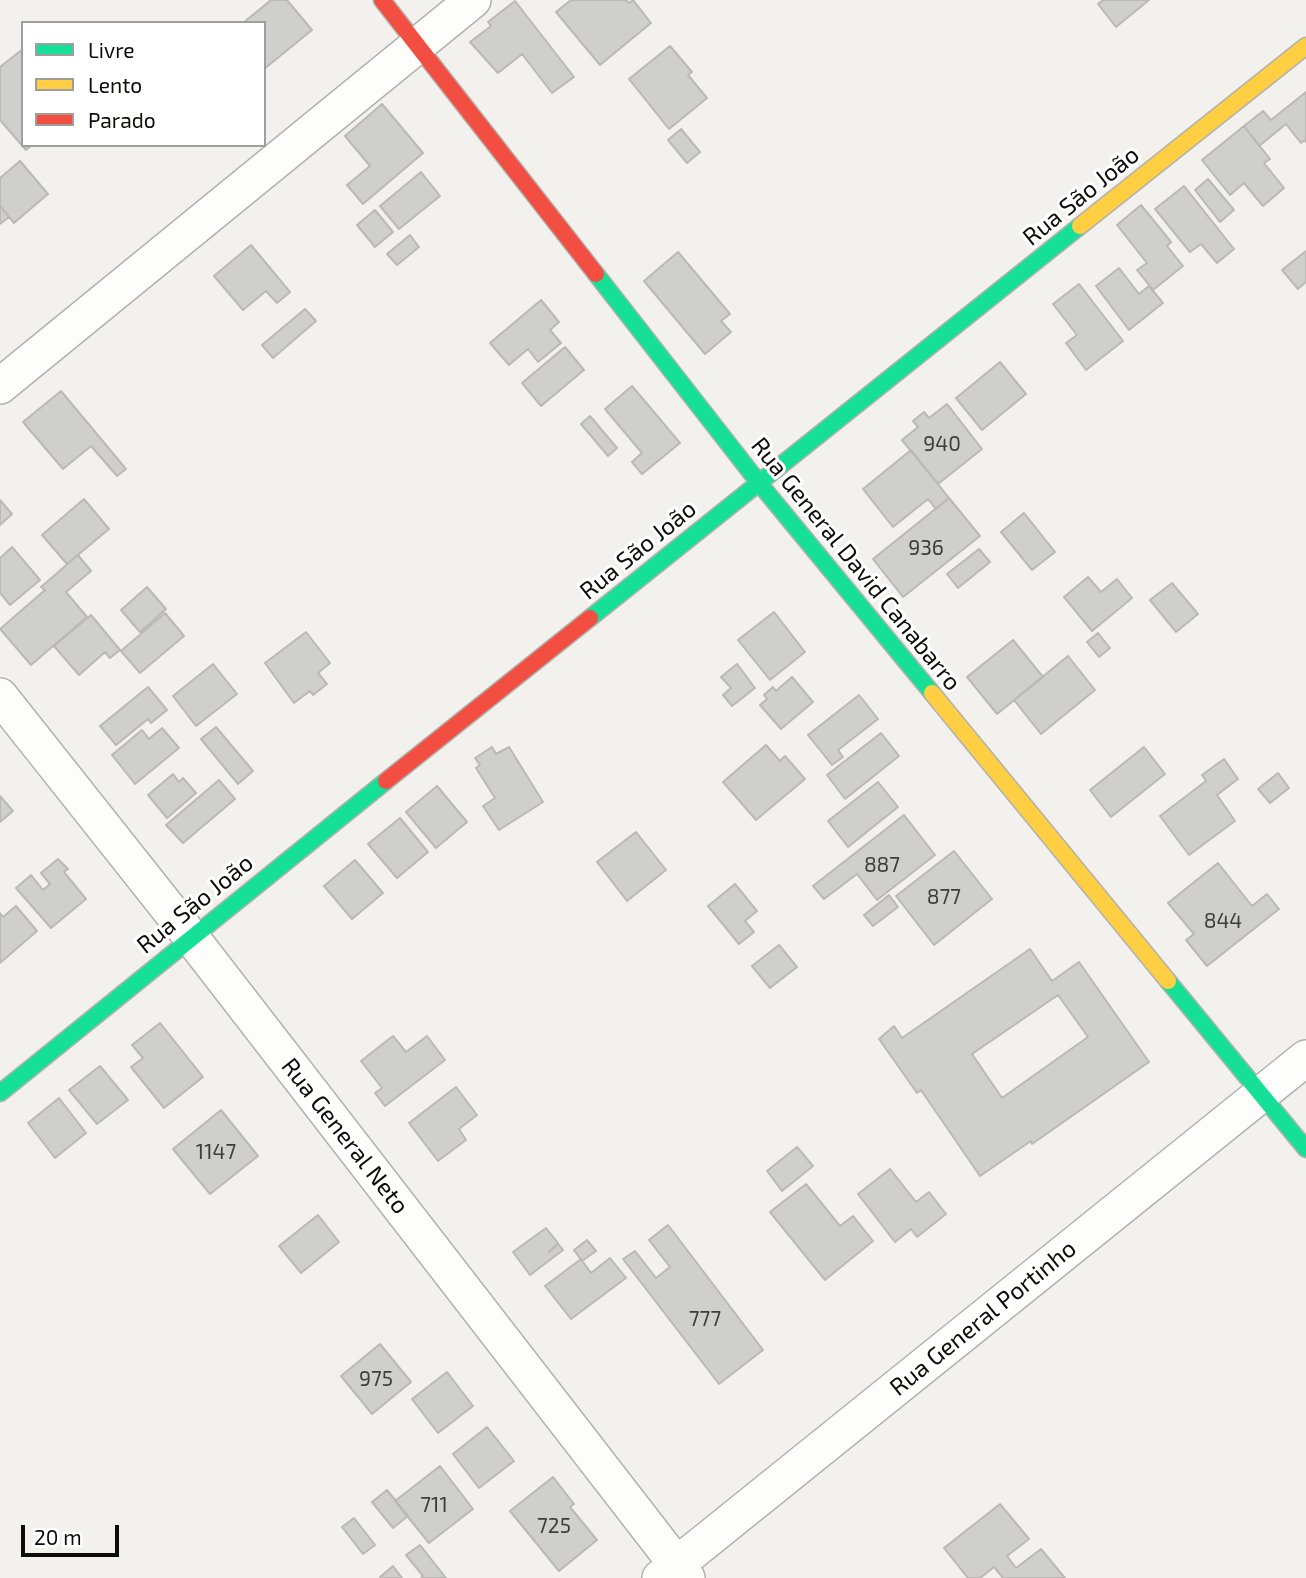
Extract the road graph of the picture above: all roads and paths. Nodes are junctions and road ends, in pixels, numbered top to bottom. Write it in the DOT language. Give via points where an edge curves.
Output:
graph roads {
  1 [pos="382,0"];
  2 [pos="473,0"];
  3 [pos="418,44"];
  4 [pos="1306,46"];
  5 [pos="0,386"];
  6 [pos="759,483"];
  7 [pos="0,696"];
  8 [pos="191,937"];
  9 [pos="1306,1058"];
  10 [pos="0,1093"];
  11 [pos="1261,1093"];
  12 [pos="1306,1149"];
  13 [pos="674,1574"];
  1 -- 3 [label="street, Rua General David Canabarro"];
  2 -- 3 [label="street"];
  3 -- 5 [label="street"];
  3 -- 6 [label="street, Rua General David Canabarro"];
  4 -- 6 [label="street, Rua São João"];
  6 -- 8 [label="street, Rua São João"];
  6 -- 11 [label="street, Rua General David Canabarro"];
  7 -- 8 [label="street, Rua General Neto"];
  8 -- 10 [label="street, Rua São João"];
  8 -- 13 [label="street, Rua General Neto"];
  9 -- 11 [label="street, Rua General Portinho"];
  11 -- 12 [label="street, Rua General David Canabarro"];
  11 -- 13 [label="street, Rua General Portinho"];
}
